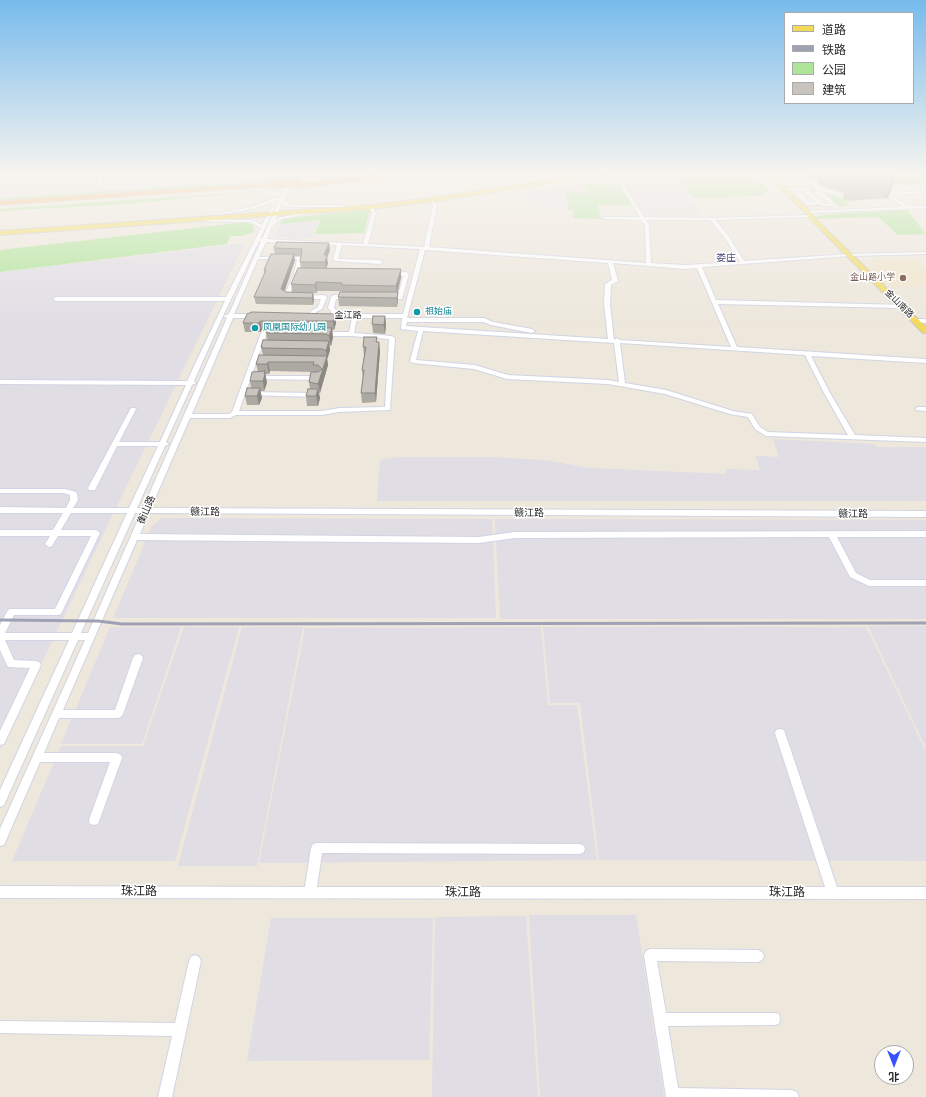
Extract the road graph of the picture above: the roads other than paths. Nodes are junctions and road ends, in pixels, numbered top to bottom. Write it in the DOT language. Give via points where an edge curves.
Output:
graph roads {
  1 [pos="74,225"];
  2 [pos="99,225"];
  3 [pos="262,225"];
  4 [pos="269,225"];
  5 [pos="371,225"];
  6 [pos="430,225"];
  7 [pos="647,225"];
  8 [pos="716,225"];
  9 [pos="820,225"];
  10 [pos="266,227"];
  11 [pos="0,231"];
  12 [pos="260,240"];
  13 [pos="340,244"];
  14 [pos="365,245"];
  15 [pos="424,248"];
  16 [pos="926,253"];
  17 [pos="850,255"];
  18 [pos="256,258"];
  19 [pos="380,262"];
  20 [pos="610,262"];
  21 [pos="743,263"];
  22 [pos="649,265"];
  23 [pos="699,267"];
  24 [pos="296,273"];
  25 [pos="304,273"];
  26 [pos="383,274"];
  27 [pos="324,297"];
  28 [pos="334,297"];
  29 [pos="356,297"];
  30 [pos="378,297"];
  31 [pos="56,299"];
  32 [pos="227,299"];
  33 [pos="716,302"];
  34 [pos="901,306"];
  35 [pos="220,316"];
  36 [pos="230,316"];
  37 [pos="260,316"];
  38 [pos="305,316"];
  39 [pos="312,316"];
  40 [pos="319,316"];
  41 [pos="326,316"];
  42 [pos="333,316"];
  43 [pos="355,316"];
  44 [pos="405,318"];
  45 [pos="916,321"];
  46 [pos="926,321"];
  47 [pos="421,329"];
  48 [pos="926,332"];
  49 [pos="288,334"];
  50 [pos="312,334"];
  51 [pos="351,334"];
  52 [pos="538,336"];
  53 [pos="614,340"];
  54 [pos="260,346"];
  55 [pos="267,346"];
  56 [pos="735,349"];
  57 [pos="807,354"];
  58 [pos="254,361"];
  59 [pos="262,361"];
  60 [pos="926,361"];
  61 [pos="248,378"];
  62 [pos="319,378"];
  63 [pos="0,382"];
  64 [pos="190,383"];
  65 [pos="201,383"];
  66 [pos="622,385"];
  67 [pos="242,394"];
  68 [pos="317,395"];
  69 [pos="133,409"];
  70 [pos="918,409"];
  71 [pos="926,409"];
  72 [pos="235,413"];
  73 [pos="188,414"];
  74 [pos="853,438"];
  75 [pos="926,440"];
  76 [pos="114,444"];
  77 [pos="162,444"];
  78 [pos="175,444"];
  79 [pos="92,488"];
  80 [pos="0,491"];
  81 [pos="0,510"];
  82 [pos="68,510"];
  83 [pos="132,512"];
  84 [pos="146,512"];
  85 [pos="926,514"];
  86 [pos="0,532"];
  87 [pos="56,532"];
  88 [pos="832,534"];
  89 [pos="926,534"];
  90 [pos="135,537"];
  91 [pos="49,544"];
  92 [pos="926,583"];
  93 [pos="0,635"];
  94 [pos="75,636"];
  95 [pos="91,636"];
  96 [pos="0,640"];
  97 [pos="138,658"];
  98 [pos="57,714"];
  99 [pos="780,733"];
  100 [pos="0,741"];
  101 [pos="38,757"];
  102 [pos="0,802"];
  103 [pos="94,820"];
  104 [pos="0,841"];
  105 [pos="579,849"];
  106 [pos="0,892"];
  107 [pos="310,893"];
  108 [pos="833,893"];
  109 [pos="926,893"];
  110 [pos="758,956"];
  111 [pos="196,961"];
  112 [pos="774,1019"];
  113 [pos="660,1020"];
  114 [pos="0,1027"];
  115 [pos="180,1030"];
  116 [pos="672,1096"];
  117 [pos="165,1097"];
  118 [pos="792,1097"];
  1 -- 11 [label="main road"];
  2 -- 11 [label="main road"];
  3 -- 10 [label="street"];
  4 -- 10 [label="street"];
  5 -- 14 [label="street"];
  6 -- 15 [label="street"];
  7 -- 22 [label="street"];
  8 -- 21 [label="street"];
  9 -- 17 [label="main road, 金山南路"];
  10 -- 12 [label="street, 衡山路"];
  12 -- 13 [label="street"];
  12 -- 18 [label="street, 衡山路"];
  12 -- 32 [label="street, 衡山路"];
  13 -- 14 [label="street"];
  13 -- 19 [label="street" via="335,260"];
  14 -- 15 [label="street"];
  15 -- 20 [label="street"];
  15 -- 44 [label="street"];
  16 -- 17 [label="street"];
  17 -- 21 [label="street"];
  17 -- 34 [label="main road, 金山南路"];
  18 -- 24 [label="street" via="300,258"];
  18 -- 36 [label="street, 衡山路"];
  20 -- 22 [label="street"];
  20 -- 53 [label="street" via="614,281 608,284 607,304"];
  21 -- 23 [label="street"];
  22 -- 23 [label="street"];
  23 -- 33 [label="street"];
  24 -- 25 [label="street"];
  24 -- 27 [label="street" via="287,296"];
  26 -- 30 [label="street" via="406,274 400,298"];
  27 -- 28 [label="street"];
  27 -- 39 [label="street" via="320,308 314,311"];
  28 -- 29 [label="street"];
  28 -- 42 [label="street" via="331,308 334,311"];
  31 -- 32 [label="street"];
  32 -- 35 [label="street, 衡山路"];
  33 -- 34 [label="street"];
  33 -- 56 [label="street"];
  34 -- 45 [label="main road, 金山南路"];
  35 -- 36 [label="street"];
  35 -- 64 [label="street, 衡山路"];
  36 -- 37 [label="street"];
  36 -- 65 [label="street, 衡山路"];
  38 -- 39 [label="street"];
  39 -- 40 [label="street"];
  41 -- 42 [label="street, 金江路"];
  42 -- 43 [label="street, 金江路"];
  43 -- 44 [label="street, 金江路"];
  43 -- 51 [label="street"];
  44 -- 47 [label="street" via="404,328"];
  44 -- 52 [label="street, 金江路" via="484,320 534,332"];
  45 -- 46 [label="street"];
  45 -- 48 [label="main road, 金山南路"];
  47 -- 52 [label="street"];
  47 -- 66 [label="street" via="413,361 475,367 507,377 608,382"];
  49 -- 54 [label="street" via="264,333"];
  50 -- 51 [label="street"];
  51 -- 72 [label="street" via="392,338 388,409 322,413"];
  52 -- 53 [label="street"];
  53 -- 56 [label="street"];
  53 -- 66 [label="street"];
  54 -- 55 [label="street"];
  54 -- 58 [label="street"];
  56 -- 57 [label="street"];
  57 -- 60 [label="street"];
  57 -- 74 [label="street"];
  58 -- 59 [label="street"];
  58 -- 61 [label="street"];
  61 -- 62 [label="street"];
  61 -- 67 [label="street"];
  63 -- 64 [label="street"];
  64 -- 65 [label="street"];
  64 -- 77 [label="street, 衡山路"];
  65 -- 73 [label="street, 衡山路"];
  66 -- 74 [label="street" via="666,392 726,411 750,415 757,428 766,434"];
  67 -- 68 [label="street"];
  67 -- 72 [label="street"];
  69 -- 76 [label="street"];
  70 -- 71 [label="street"];
  72 -- 73 [label="street" via="230,416"];
  73 -- 78 [label="street, 衡山路"];
  74 -- 75 [label="street"];
  76 -- 77 [label="street"];
  76 -- 79 [label="street"];
  77 -- 78 [label="street"];
  77 -- 83 [label="street, 衡山路"];
  78 -- 84 [label="street, 衡山路"];
  80 -- 82 [label="street" via="65,491 73,494 74,500"];
  81 -- 82 [label="street, 赣江路"];
  82 -- 83 [label="street, 赣江路"];
  82 -- 87 [label="street"];
  83 -- 84 [label="street, 赣江路"];
  83 -- 94 [label="street, 衡山路"];
  84 -- 85 [label="street, 赣江路"];
  84 -- 90 [label="street, 衡山路"];
  86 -- 87 [label="street"];
  87 -- 91 [label="street"];
  87 -- 93 [label="street" via="96,532 58,612 11,612"];
  88 -- 89 [label="street"];
  88 -- 90 [label="street" via="515,535 479,540"];
  88 -- 92 [label="street" via="853,575 869,583"];
  90 -- 95 [label="street, 衡山路"];
  93 -- 94 [label="street"];
  94 -- 95 [label="street"];
  94 -- 102 [label="street, 衡山路"];
  95 -- 98 [label="street, 衡山路"];
  96 -- 100 [label="street" via="11,664 36,665"];
  97 -- 98 [label="street" via="118,714"];
  98 -- 101 [label="street, 衡山路"];
  99 -- 108 [label="street"];
  101 -- 103 [label="street" via="117,758"];
  101 -- 104 [label="street, 衡山路"];
  105 -- 107 [label="street" via="317,848"];
  106 -- 107 [label="street, 珠江路"];
  107 -- 108 [label="street, 珠江路"];
  108 -- 109 [label="street, 珠江路"];
  110 -- 113 [label="street" via="650,955"];
  111 -- 115 [label="street"];
  112 -- 113 [label="street"];
  113 -- 116 [label="street"];
  114 -- 115 [label="street"];
  115 -- 117 [label="street"];
  116 -- 118 [label="street"];
}
